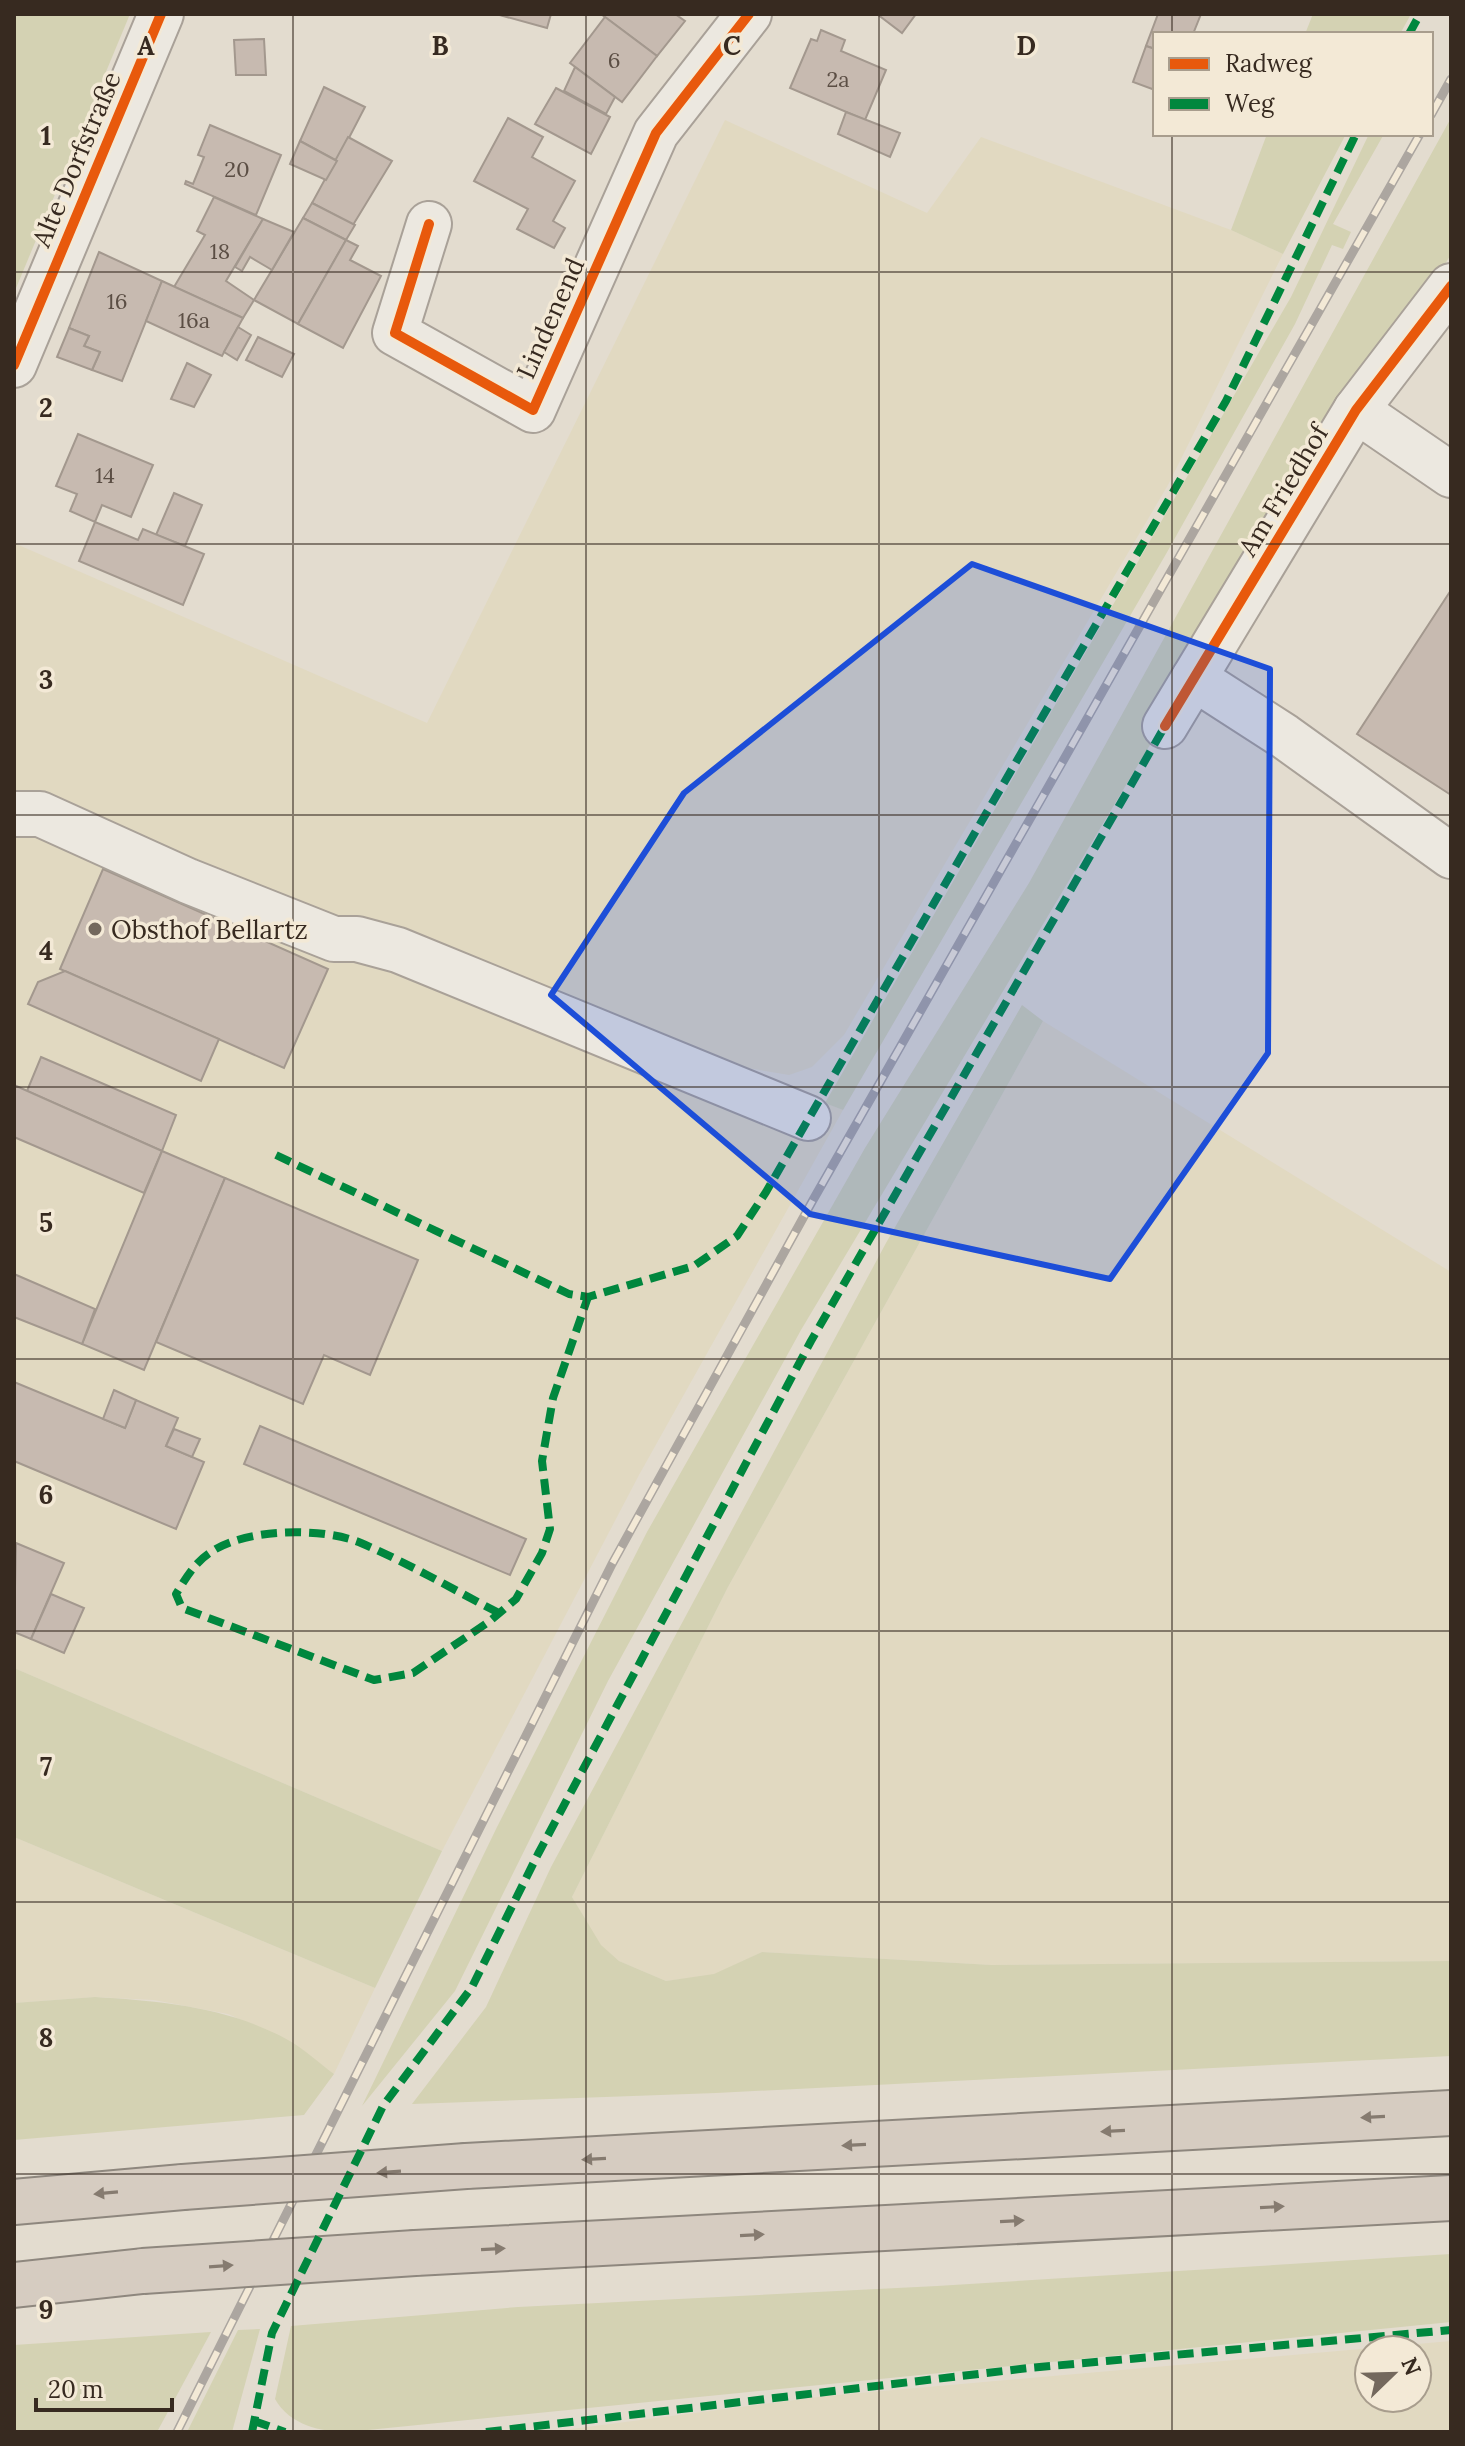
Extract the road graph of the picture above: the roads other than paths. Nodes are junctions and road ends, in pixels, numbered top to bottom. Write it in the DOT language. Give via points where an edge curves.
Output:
graph roads {
  1 [pos="161,14"];
  2 [pos="749,14"];
  3 [pos="429,224"];
  4 [pos="1451,286"];
  5 [pos="14,365"];
  6 [pos="1356,410"];
  7 [pos="1451,475"];
  8 [pos="1194,678"];
  9 [pos="1165,726"];
  10 [pos="14,814"];
  11 [pos="1451,856"];
  12 [pos="808,1118"];
  13 [pos="1451,2113"];
  14 [pos="1451,2198"];
  15 [pos="14,2202"];
  16 [pos="14,2285"];
  1 -- 5 [label="street, Alte Dorfstraße"];
  2 -- 3 [label="street, Lindenend" via="656,133 533,410 395,333"];
  4 -- 6 [label="street, Am Friedhof"];
  6 -- 7 [label="street"];
  6 -- 8 [label="street, Am Friedhof"];
  8 -- 9 [label="street, Am Friedhof"];
  8 -- 11 [label="street"];
  10 -- 12 [label="street" via="40,814 334,939 398,950"];
  13 -- 15 [label="highway, one-way, bridge" via="466,2166"];
  16 -- 14 [label="highway, one-way, bridge" via="415,2253"];
}
